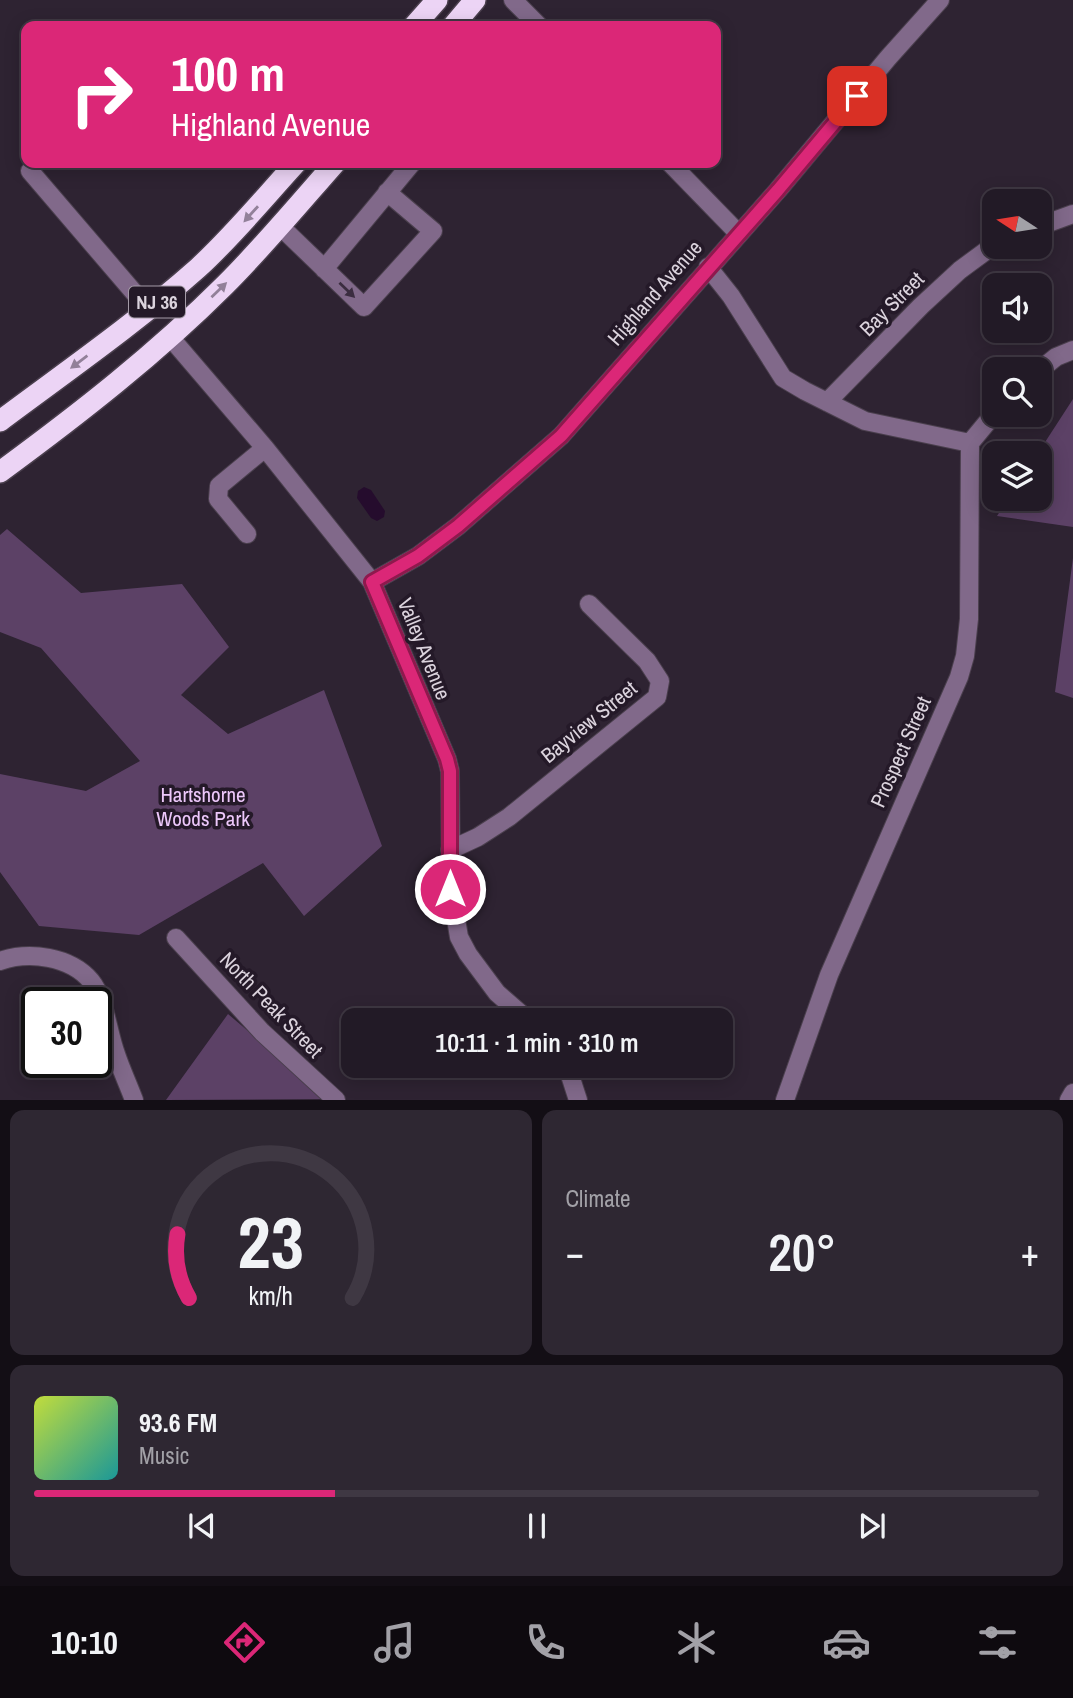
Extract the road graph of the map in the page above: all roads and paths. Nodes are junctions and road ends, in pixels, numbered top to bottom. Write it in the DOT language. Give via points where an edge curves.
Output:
graph roads {
  1 [pos="437,0"];
  2 [pos="475,0"];
  3 [pos="513,0"];
  4 [pos="940,0"];
  5 [pos="418,21"];
  6 [pos="457,21"];
  7 [pos="533,21"];
  8 [pos="292,168"];
  9 [pos="331,168"];
  10 [pos="408,168"];
  11 [pos="675,168"];
  12 [pos="30,171"];
  13 [pos="387,192"];
  14 [pos="1073,214"];
  15 [pos="1052,222"];
  16 [pos="280,226"];
  17 [pos="739,234"];
  18 [pos="982,254"];
  19 [pos="708,267"];
  20 [pos="324,268"];
  21 [pos="149,310"];
  22 [pos="170,337"];
  23 [pos="1073,350"];
  24 [pos="1052,360"];
  25 [pos="827,402"];
  26 [pos="0,421"];
  27 [pos="984,427"];
  28 [pos="971,443"];
  29 [pos="265,448"];
  30 [pos="0,472"];
  31 [pos="247,534"];
  32 [pos="372,582"];
  33 [pos="589,604"];
  34 [pos="450,850"];
  35 [pos="176,938"];
  36 [pos="3,960"];
  37 [pos="514,1008"];
  38 [pos="571,1078"];
  39 [pos="1073,1093"];
  40 [pos="134,1100"];
  41 [pos="336,1100"];
  42 [pos="578,1100"];
  43 [pos="785,1100"];
  44 [pos="1069,1100"];
  1 -- 5 [label="highway"];
  2 -- 6 [label="highway"];
  3 -- 7 [label="street"];
  4 -- 17 [label="street, Highland Avenue"];
  8 -- 21 [label="highway, NJ 36, one-way" via="246,220"];
  9 -- 16 [label="highway, NJ 36"];
  10 -- 13 [label="street"];
  11 -- 17 [label="street"];
  12 -- 21 [label="street"];
  13 -- 20 [label="street"];
  20 -- 13 [label="street, one-way" via="364,307 433,230"];
  14 -- 15 [label="street"];
  16 -- 20 [label="street"];
  22 -- 16 [label="highway, NJ 36, one-way"];
  17 -- 19 [label="street, Highland Avenue"];
  18 -- 25 [label="street, Bay Street" via="921,306"];
  19 -- 25 [label="street" via="783,377"];
  19 -- 32 [label="street, Highland Avenue" via="561,436 458,526"];
  21 -- 26 [label="highway, NJ 36, one-way"];
  22 -- 29 [label="street, Valley Avenue"];
  22 -- 30 [label="highway, NJ 36"];
  23 -- 24 [label="street"];
  25 -- 28 [label="street" via="865,421"];
  27 -- 28 [label="street"];
  28 -- 43 [label="street, Prospect Street" via="965,656 829,975"];
  29 -- 31 [label="street" via="219,486 218,499"];
  29 -- 32 [label="street, Valley Avenue"];
  32 -- 34 [label="street, Valley Avenue" via="447,759"];
  33 -- 34 [label="street, Bayview Street" via="647,661 660,681 657,697 509,817"];
  34 -- 37 [label="street, Valley Avenue" via="450,889 459,937 497,993"];
  35 -- 41 [label="street, North Peak Street" via="262,1032"];
  36 -- 40 [label="street" via="36,956 58,960 93,983"];
  38 -- 42 [label="street"];
  39 -- 44 [label="street"];
}
